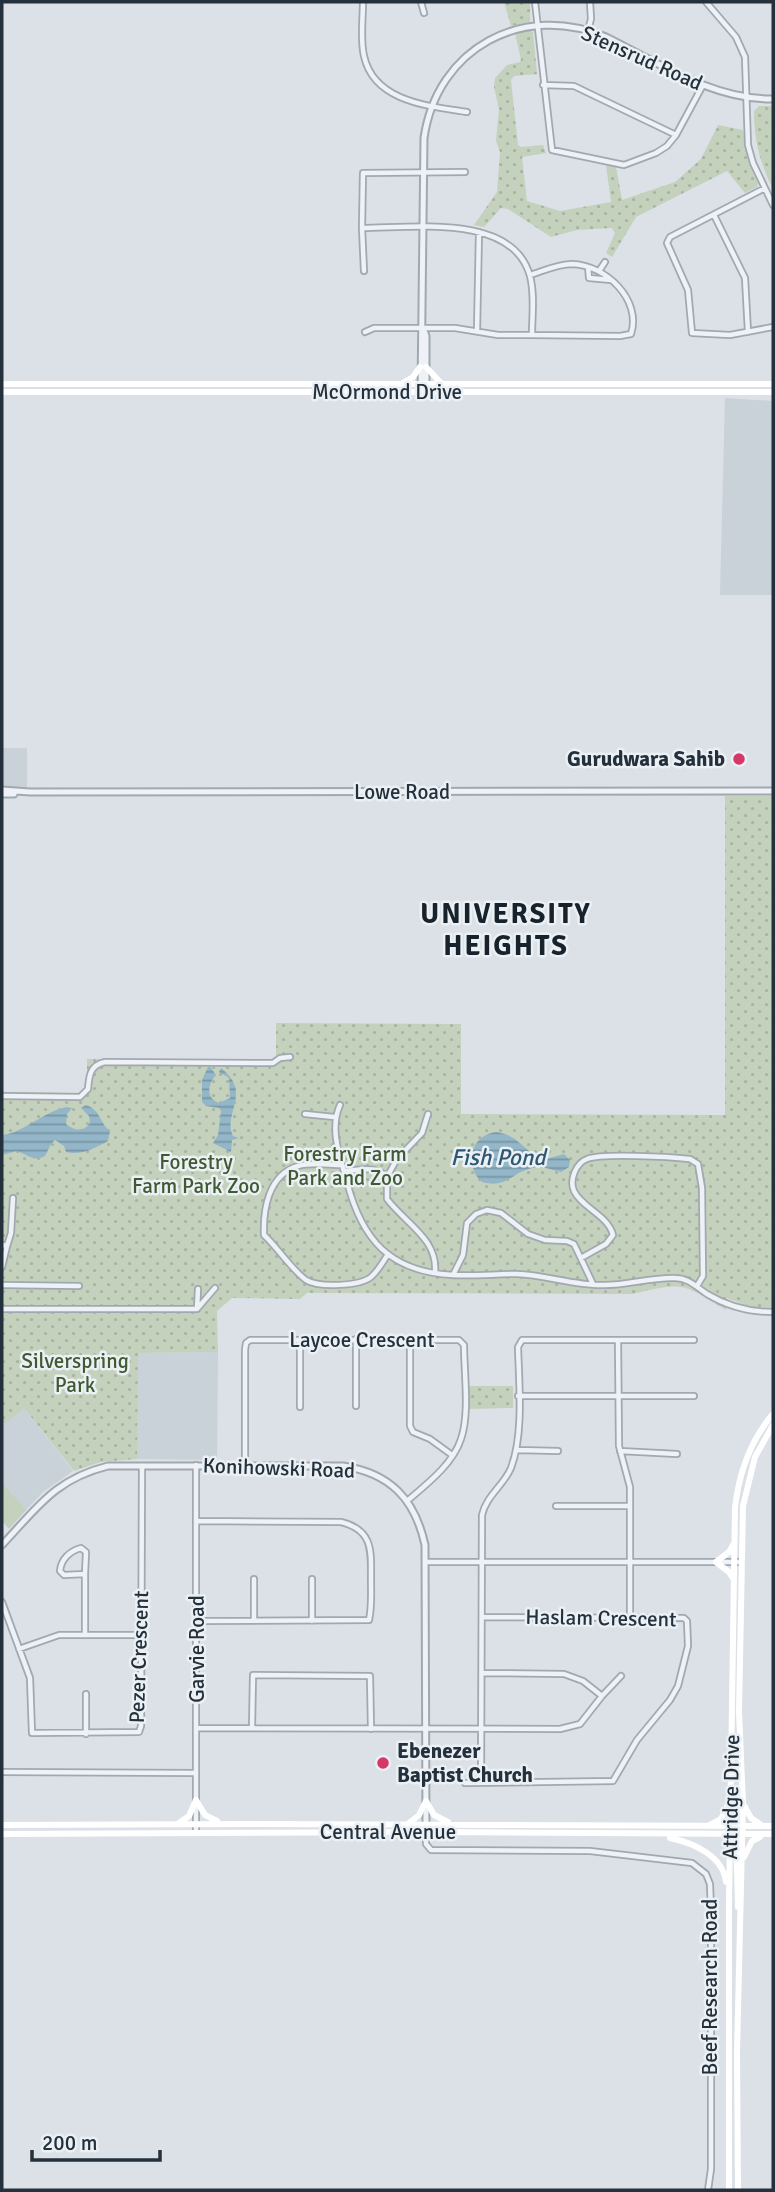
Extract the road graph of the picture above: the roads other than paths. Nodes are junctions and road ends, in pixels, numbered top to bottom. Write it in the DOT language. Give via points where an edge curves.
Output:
graph roads {
  1 [pos="363,2"];
  2 [pos="421,2"];
  3 [pos="535,2"];
  4 [pos="590,2"];
  5 [pos="706,2"];
  6 [pos="424,13"];
  7 [pos="537,25"];
  8 [pos="588,30"];
  9 [pos="543,85"];
  10 [pos="703,85"];
  11 [pos="747,99"];
  12 [pos="773,99"];
  13 [pos="432,107"];
  14 [pos="467,112"];
  15 [pos="676,135"];
  16 [pos="423,172"];
  17 [pos="465,172"];
  18 [pos="765,188"];
  19 [pos="773,205"];
  20 [pos="713,215"];
  21 [pos="362,228"];
  22 [pos="423,229"];
  23 [pos="479,232"];
  24 [pos="605,262"];
  25 [pos="588,267"];
  26 [pos="364,271"];
  27 [pos="598,271"];
  28 [pos="530,275"];
  29 [pos="611,281"];
  30 [pos="773,327"];
  31 [pos="423,328"];
  32 [pos="477,331"];
  33 [pos="365,332"];
  34 [pos="748,332"];
  35 [pos="532,335"];
  36 [pos="423,367"];
  37 [pos="441,383"];
  38 [pos="2,384"];
  39 [pos="401,384"];
  40 [pos="773,384"];
  41 [pos="424,387"];
  42 [pos="2,392"];
  43 [pos="773,392"];
  44 [pos="773,791"];
  45 [pos="2,792"];
  46 [pos="290,1057"];
  47 [pos="2,1096"];
  48 [pos="340,1105"];
  49 [pos="305,1114"];
  50 [pos="428,1114"];
  51 [pos="334,1117"];
  52 [pos="343,1168"];
  53 [pos="387,1177"];
  54 [pos="13,1198"];
  55 [pos="4,1245"];
  56 [pos="388,1254"];
  57 [pos="581,1258"];
  58 [pos="2,1267"];
  59 [pos="435,1272"];
  60 [pos="453,1275"];
  61 [pos="2,1285"];
  62 [pos="593,1285"];
  63 [pos="79,1286"];
  64 [pos="697,1286"];
  65 [pos="215,1288"];
  66 [pos="198,1289"];
  67 [pos="2,1309"];
  68 [pos="197,1309"];
  69 [pos="773,1312"];
  70 [pos="300,1339"];
  71 [pos="356,1339"];
  72 [pos="410,1340"];
  73 [pos="618,1340"];
  74 [pos="694,1340"];
  75 [pos="518,1396"];
  76 [pos="694,1396"];
  77 [pos="618,1397"];
  78 [pos="356,1406"];
  79 [pos="300,1407"];
  80 [pos="773,1414"];
  81 [pos="773,1425"];
  82 [pos="517,1450"];
  83 [pos="558,1451"];
  84 [pos="620,1451"];
  85 [pos="677,1454"];
  86 [pos="452,1455"];
  87 [pos="142,1465"];
  88 [pos="196,1465"];
  89 [pos="245,1465"];
  90 [pos="407,1501"];
  91 [pos="556,1506"];
  92 [pos="630,1506"];
  93 [pos="197,1521"];
  94 [pos="735,1539"];
  95 [pos="2,1545"];
  96 [pos="630,1561"];
  97 [pos="427,1562"];
  98 [pos="482,1562"];
  99 [pos="716,1562"];
  100 [pos="738,1562"];
  101 [pos="85,1574"];
  102 [pos="254,1579"];
  103 [pos="312,1579"];
  104 [pos="734,1581"];
  105 [pos="2,1602"];
  106 [pos="482,1617"];
  107 [pos="630,1617"];
  108 [pos="197,1620"];
  109 [pos="254,1620"];
  110 [pos="312,1621"];
  111 [pos="85,1635"];
  112 [pos="141,1635"];
  113 [pos="19,1649"];
  114 [pos="482,1673"];
  115 [pos="621,1676"];
  116 [pos="86,1694"];
  117 [pos="602,1696"];
  118 [pos="197,1728"];
  119 [pos="253,1728"];
  120 [pos="371,1729"];
  121 [pos="426,1729"];
  122 [pos="481,1729"];
  123 [pos="86,1734"];
  124 [pos="2,1772"];
  125 [pos="196,1773"];
  126 [pos="464,1783"];
  127 [pos="481,1783"];
  128 [pos="732,1792"];
  129 [pos="196,1800"];
  130 [pos="426,1801"];
  131 [pos="743,1803"];
  132 [pos="177,1824"];
  133 [pos="196,1824"];
  134 [pos="226,1824"];
  135 [pos="407,1824"];
  136 [pos="453,1824"];
  137 [pos="2,1825"];
  138 [pos="705,1826"];
  139 [pos="731,1826"];
  140 [pos="742,1826"];
  141 [pos="769,1826"];
  142 [pos="426,1828"];
  143 [pos="196,1832"];
  144 [pos="2,1834"];
  145 [pos="769,1834"];
  146 [pos="662,1835"];
  147 [pos="737,1835"];
  148 [pos="743,1863"];
  149 [pos="729,1904"];
  150 [pos="740,1916"];
  151 [pos="708,2190"];
  152 [pos="729,2190"];
  153 [pos="738,2190"];
  1 -- 13 [label="street" via="363,53 373,76 393,93"];
  2 -- 6 [label="street"];
  3 -- 7 [label="street"];
  4 -- 8 [label="street"];
  5 -- 11 [label="street" via="743,48"];
  7 -- 8 [label="street, Stensrud Road"];
  7 -- 9 [label="street"];
  7 -- 13 [label="street, Stensrud Road" via="508,32 473,51 450,73"];
  8 -- 10 [label="street, Stensrud Road"];
  9 -- 15 [label="street" via="574,86"];
  9 -- 15 [label="street" via="552,150 624,165 656,153"];
  10 -- 11 [label="street, Stensrud Road"];
  10 -- 15 [label="street"];
  11 -- 12 [label="street, Stensrud Road"];
  11 -- 18 [label="street" via="748,145"];
  13 -- 14 [label="street"];
  13 -- 16 [label="street, Stensrud Road" via="424,138"];
  16 -- 17 [label="street"];
  16 -- 21 [label="street" via="363,173"];
  16 -- 22 [label="street, Stensrud Road"];
  18 -- 19 [label="street"];
  18 -- 20 [label="street"];
  20 -- 34 [label="street" via="745,278"];
  20 -- 34 [label="street" via="670,237 667,243 688,290 690,330 697,335"];
  21 -- 22 [label="street"];
  21 -- 26 [label="street"];
  22 -- 23 [label="street"];
  22 -- 31 [label="street, Stensrud Road"];
  23 -- 28 [label="street" via="508,244"];
  23 -- 32 [label="street"];
  24 -- 27 [label="street"];
  25 -- 27 [label="street"];
  25 -- 28 [label="street" via="561,265"];
  25 -- 29 [label="street" via="589,278"];
  27 -- 29 [label="street"];
  28 -- 35 [label="street"];
  29 -- 35 [label="street" via="630,305 631,334"];
  30 -- 34 [label="street"];
  31 -- 32 [label="street"];
  31 -- 33 [label="street"];
  31 -- 36 [label="street, Stensrud Road"];
  32 -- 35 [label="street"];
  36 -- 37 [label="main road"];
  36 -- 39 [label="main road"];
  36 -- 41 [label="street, Stensrud Road"];
  37 -- 40 [label="main road, McOrmond Drive"];
  37 -- 41 [label="main road, McOrmond Drive"];
  38 -- 39 [label="main road, McOrmond Drive"];
  39 -- 41 [label="main road, McOrmond Drive"];
  41 -- 42 [label="main road, McOrmond Drive"];
  41 -- 43 [label="main road, McOrmond Drive"];
  44 -- 45 [label="street, Lowe Road"];
  46 -- 47 [label="street" via="273,1063 105,1062 91,1071 88,1089 80,1097"];
  48 -- 51 [label="street"];
  49 -- 51 [label="street"];
  50 -- 53 [label="street" via="422,1133"];
  51 -- 52 [label="street"];
  52 -- 53 [label="street" via="373,1169"];
  52 -- 56 [label="street" via="363,1227"];
  52 -- 56 [label="street" via="300,1166 283,1174 265,1205 264,1235 303,1278 315,1284 364,1281"];
  53 -- 59 [label="street" via="387,1199 427,1242"];
  54 -- 55 [label="street" via="11,1233"];
  55 -- 58 [label="street"];
  56 -- 59 [label="street"];
  57 -- 60 [label="street" via="574,1244 528,1234 501,1213 487,1210 467,1223 463,1255"];
  57 -- 62 [label="street"];
  57 -- 64 [label="street" via="607,1244 613,1235 573,1189 574,1172 582,1161 597,1157 690,1159 698,1164 702,1188 703,1276"];
  59 -- 60 [label="street"];
  60 -- 62 [label="street" via="531,1275"];
  61 -- 63 [label="street"];
  62 -- 64 [label="street" via="677,1278"];
  64 -- 69 [label="street" via="737,1307"];
  65 -- 68 [label="street"];
  66 -- 68 [label="street"];
  67 -- 68 [label="street"];
  70 -- 71 [label="street, Laycoe Crescent"];
  70 -- 79 [label="street"];
  70 -- 89 [label="street, Laycoe Crescent" via="246,1343"];
  71 -- 72 [label="street, Laycoe Crescent"];
  71 -- 78 [label="street"];
  72 -- 86 [label="street" via="412,1432"];
  72 -- 86 [label="street, Laycoe Crescent" via="456,1339 464,1345 464,1425"];
  73 -- 74 [label="street"];
  73 -- 75 [label="street" via="522,1340"];
  73 -- 77 [label="street"];
  75 -- 77 [label="street"];
  75 -- 82 [label="street"];
  76 -- 77 [label="street"];
  77 -- 84 [label="street"];
  80 -- 94 [label="main road, Attridge Drive" via="742,1471"];
  81 -- 100 [label="main road, Attridge Drive" via="755,1457 746,1489"];
  82 -- 83 [label="street"];
  82 -- 98 [label="street" via="505,1479 484,1507"];
  84 -- 85 [label="street"];
  84 -- 92 [label="street"];
  86 -- 90 [label="street, Laycoe Crescent"];
  87 -- 88 [label="street, Konihowski Road"];
  87 -- 95 [label="street, Konihowski Road" via="108,1466 72,1478 47,1497"];
  87 -- 112 [label="street, Pezer Crescent"];
  88 -- 89 [label="street, Konihowski Road"];
  88 -- 93 [label="street, Garvie Road"];
  89 -- 90 [label="street, Konihowski Road" via="357,1468 385,1480"];
  90 -- 97 [label="street, Konihowski Road" via="422,1529"];
  91 -- 92 [label="street"];
  92 -- 96 [label="street"];
  93 -- 108 [label="street, Garvie Road"];
  93 -- 110 [label="street" via="341,1522 366,1536 371,1551 369,1620"];
  94 -- 99 [label="main road" via="729,1552"];
  94 -- 100 [label="main road, Attridge Drive"];
  96 -- 98 [label="street"];
  96 -- 99 [label="street"];
  96 -- 107 [label="street"];
  97 -- 98 [label="street"];
  97 -- 121 [label="street, Konihowski Road"];
  98 -- 106 [label="street"];
  99 -- 100 [label="street"];
  99 -- 104 [label="main road"];
  100 -- 104 [label="main road, Attridge Drive"];
  100 -- 131 [label="main road, Attridge Drive"];
  101 -- 101 [label="street" via="86,1552 72,1550 60,1571"];
  101 -- 111 [label="street"];
  102 -- 109 [label="street"];
  103 -- 110 [label="street"];
  104 -- 128 [label="main road, Attridge Drive"];
  105 -- 113 [label="street, Pezer Crescent"];
  106 -- 107 [label="street, Haslam Crescent"];
  106 -- 114 [label="street"];
  107 -- 127 [label="street, Haslam Crescent" via="686,1618 688,1646 674,1693 636,1740 617,1777 610,1782"];
  108 -- 109 [label="street"];
  108 -- 118 [label="street, Garvie Road"];
  109 -- 110 [label="street"];
  111 -- 112 [label="street"];
  111 -- 113 [label="street" via="59,1635"];
  112 -- 123 [label="street, Pezer Crescent" via="140,1730 136,1734"];
  113 -- 123 [label="street, Pezer Crescent" via="30,1678 32,1733"];
  114 -- 117 [label="street" via="564,1674"];
  114 -- 122 [label="street"];
  115 -- 117 [label="street"];
  116 -- 123 [label="street"];
  117 -- 122 [label="street" via="580,1724 571,1728"];
  118 -- 119 [label="street"];
  118 -- 125 [label="street, Garvie Road"];
  119 -- 120 [label="street"];
  119 -- 120 [label="street" via="252,1679 258,1674 370,1676"];
  120 -- 121 [label="street"];
  121 -- 122 [label="street"];
  121 -- 130 [label="street, Konihowski Road"];
  122 -- 127 [label="street"];
  124 -- 125 [label="street"];
  125 -- 129 [label="street, Garvie Road"];
  126 -- 127 [label="street"];
  128 -- 138 [label="main road" via="724,1816"];
  128 -- 139 [label="main road, Attridge Drive"];
  129 -- 132 [label="main road" via="189,1816"];
  129 -- 133 [label="street, Garvie Road"];
  129 -- 134 [label="main road" via="205,1815"];
  130 -- 135 [label="main road" via="419,1815"];
  130 -- 136 [label="main road" via="436,1816"];
  130 -- 142 [label="street, Konihowski Road"];
  131 -- 140 [label="main road, Attridge Drive"];
  131 -- 141 [label="main road" via="751,1818"];
  132 -- 133 [label="main road, Central Avenue"];
  132 -- 137 [label="main road, Central Avenue"];
  133 -- 134 [label="main road, Central Avenue"];
  133 -- 143 [label="street, Garvie Road"];
  134 -- 135 [label="main road, Central Avenue"];
  135 -- 142 [label="main road, Central Avenue"];
  136 -- 138 [label="main road, Central Avenue"];
  136 -- 142 [label="main road, Central Avenue"];
  138 -- 139 [label="main road, Central Avenue"];
  139 -- 140 [label="main road, Central Avenue"];
  139 -- 147 [label="main road, Attridge Drive"];
  140 -- 141 [label="main road, Central Avenue"];
  140 -- 147 [label="main road, Attridge Drive"];
  142 -- 143 [label="main road, Central Avenue"];
  142 -- 146 [label="main road, Central Avenue"];
  142 -- 151 [label="street, Beef Research Road" via="426,1844 431,1850 601,1852 692,1863 706,1874 710,1884"];
  143 -- 144 [label="main road, Central Avenue"];
  145 -- 147 [label="main road, Central Avenue"];
  145 -- 148 [label="main road" via="752,1841"];
  146 -- 147 [label="main road, Central Avenue"];
  146 -- 149 [label="main road" via="718,1861 726,1878"];
  147 -- 148 [label="main road, Attridge Drive"];
  147 -- 149 [label="main road, Attridge Drive"];
  147 -- 150 [label="main road"];
  148 -- 150 [label="main road, Attridge Drive"];
  149 -- 152 [label="main road, Attridge Drive"];
  150 -- 153 [label="main road, Attridge Drive"];
}
